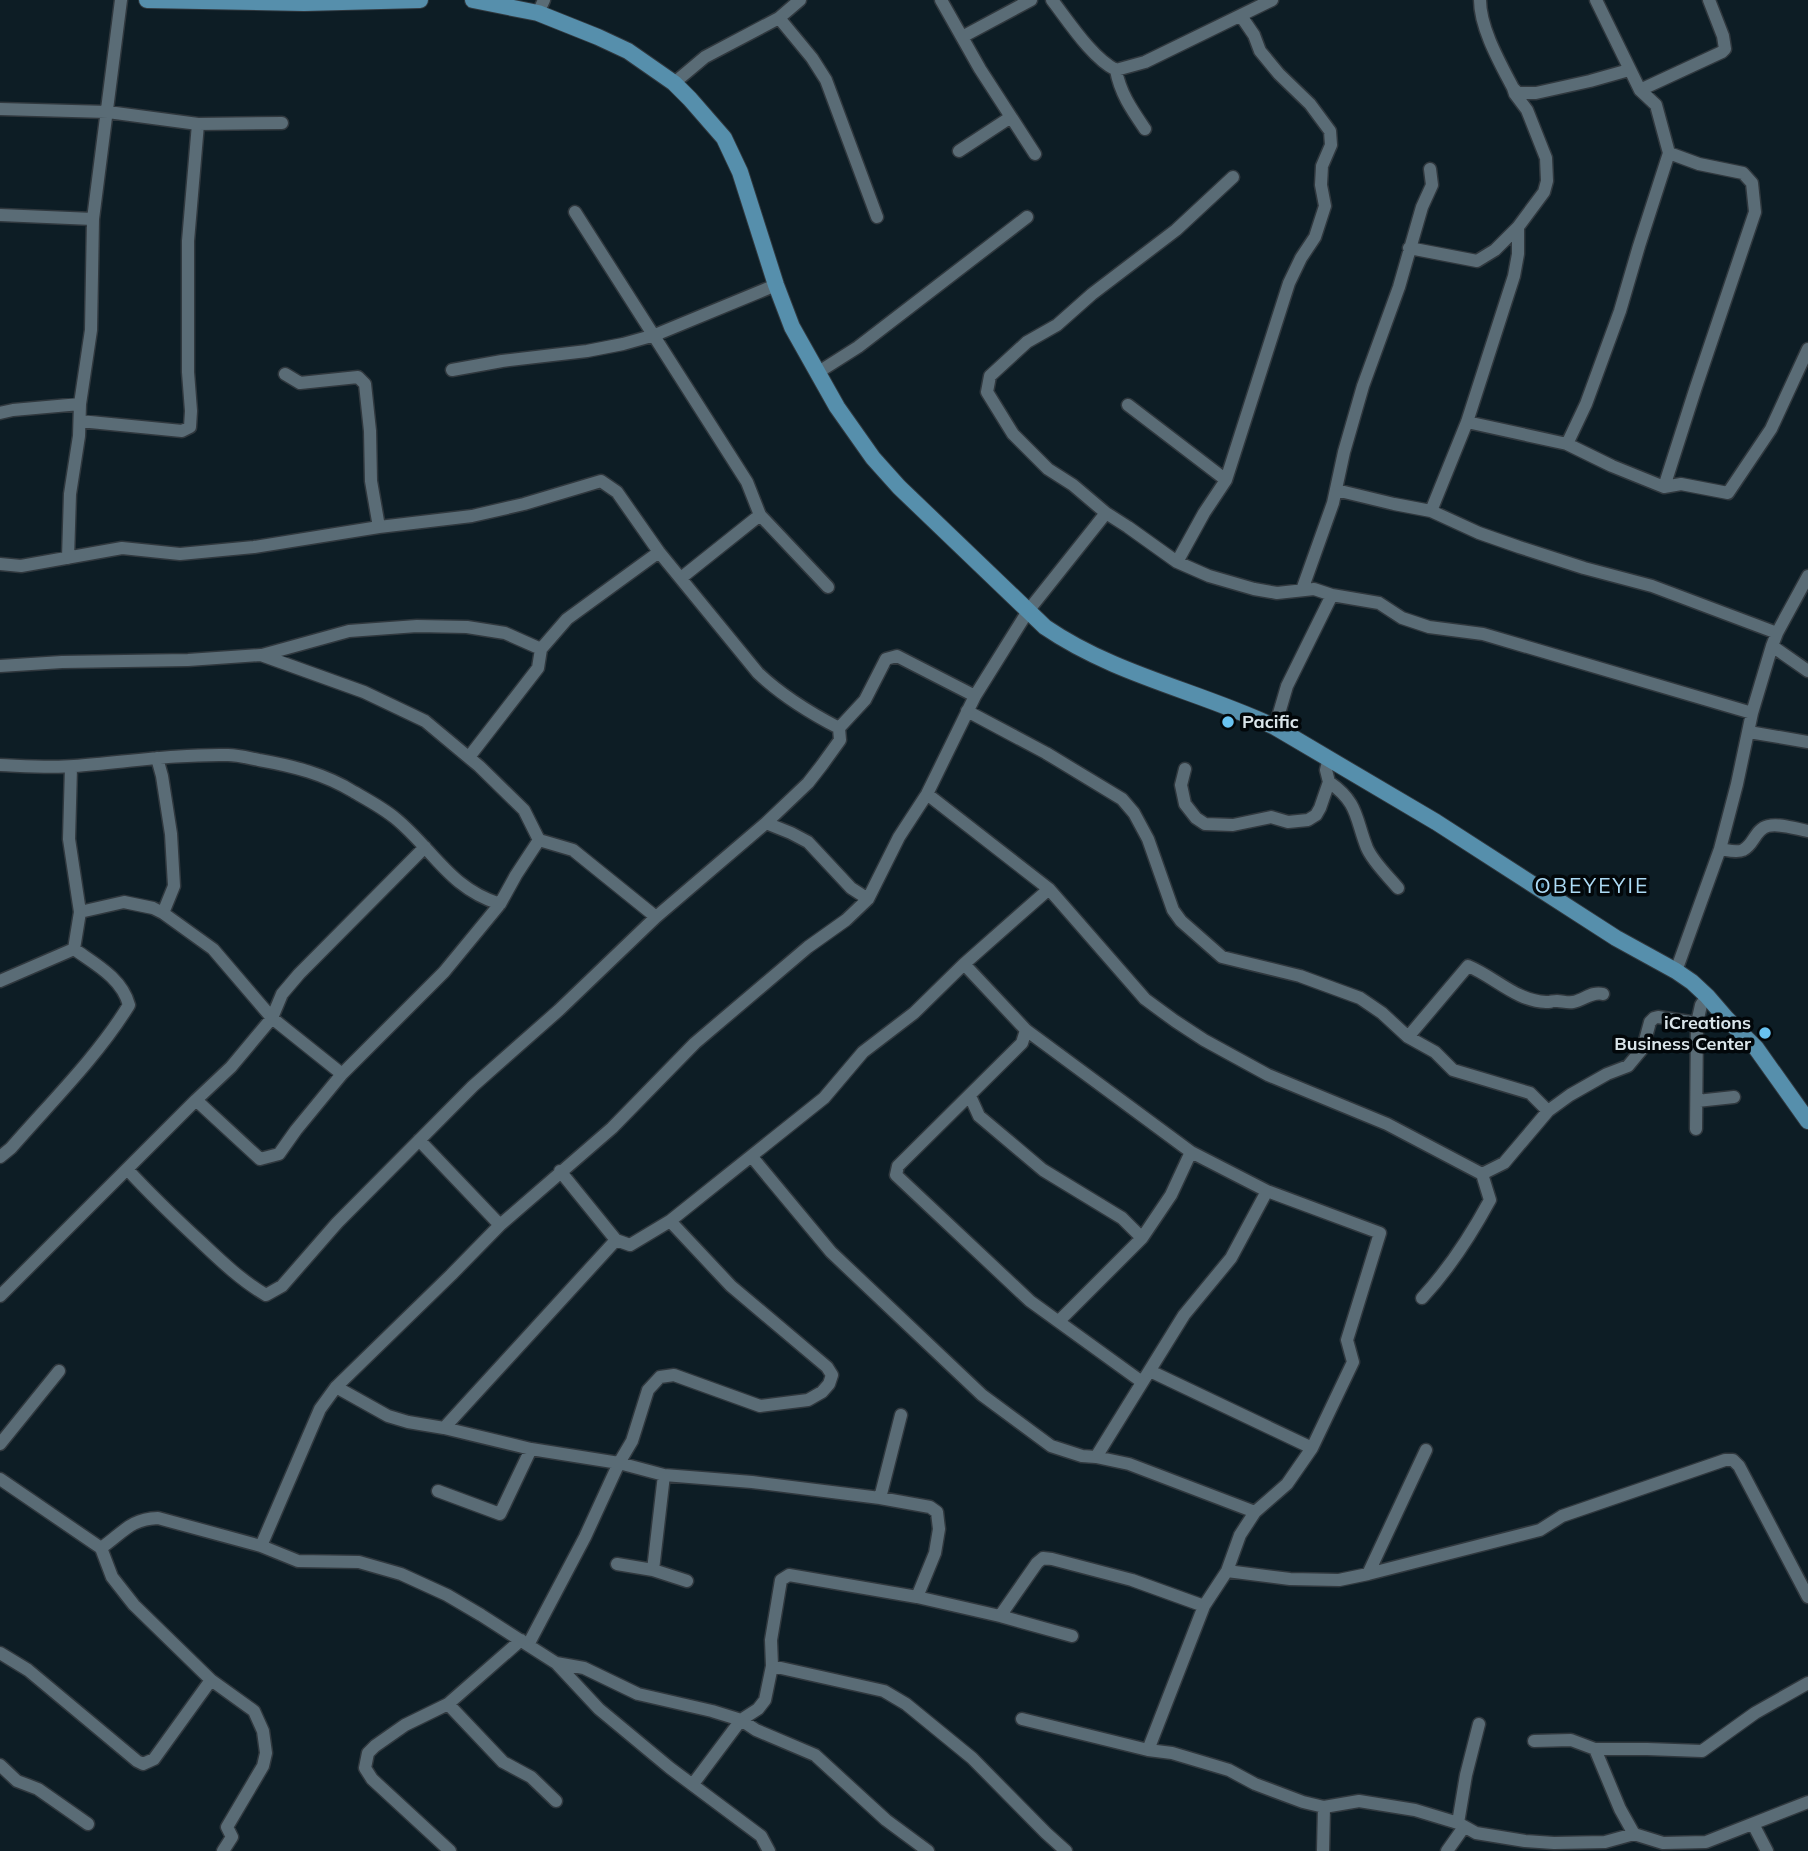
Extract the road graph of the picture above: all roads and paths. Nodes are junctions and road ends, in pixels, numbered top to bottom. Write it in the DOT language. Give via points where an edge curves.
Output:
graph roads {
  1 [pos="121,0"];
  2 [pos="147,0"];
  3 [pos="420,0"];
  4 [pos="473,0"];
  5 [pos="800,0"];
  6 [pos="941,0"];
  7 [pos="1031,0"];
  8 [pos="1052,0"];
  9 [pos="1272,0"];
  10 [pos="1480,0"];
  11 [pos="1596,0"];
  12 [pos="1709,0"];
  13 [pos="541,6"];
  14 [pos="1241,16"];
  15 [pos="779,18"];
  16 [pos="962,37"];
  17 [pos="1116,70"];
  18 [pos="1629,70"];
  19 [pos="674,83"];
  20 [pos="1513,88"];
  21 [pos="1640,90"];
  22 [pos="0,109"];
  23 [pos="108,112"];
  24 [pos="1011,117"];
  25 [pos="282,123"];
  26 [pos="198,124"];
  27 [pos="1145,129"];
  28 [pos="960,150"];
  29 [pos="1669,153"];
  30 [pos="1035,154"];
  31 [pos="1430,169"];
  32 [pos="1233,177"];
  33 [pos="575,212"];
  34 [pos="0,215"];
  35 [pos="877,217"];
  36 [pos="1027,217"];
  37 [pos="93,219"];
  38 [pos="1518,226"];
  39 [pos="1409,248"];
  40 [pos="776,285"];
  41 [pos="655,335"];
  42 [pos="1808,349"];
  43 [pos="452,370"];
  44 [pos="817,373"];
  45 [pos="285,374"];
  46 [pos="80,404"];
  47 [pos="1128,405"];
  48 [pos="0,413"];
  49 [pos="80,421"];
  50 [pos="1467,422"];
  51 [pos="1567,444"];
  52 [pos="1226,480"];
  53 [pos="1664,487"];
  54 [pos="1336,490"];
  55 [pos="1432,511"];
  56 [pos="1106,513"];
  57 [pos="760,515"];
  58 [pos="380,527"];
  59 [pos="659,552"];
  60 [pos="68,558"];
  61 [pos="1177,562"];
  62 [pos="0,564"];
  63 [pos="1808,576"];
  64 [pos="681,578"];
  65 [pos="828,587"];
  66 [pos="1301,590"];
  67 [pos="1332,596"];
  68 [pos="1028,611"];
  69 [pos="1775,639"];
  70 [pos="541,649"];
  71 [pos="261,655"];
  72 [pos="0,666"];
  73 [pos="1808,671"];
  74 [pos="975,696"];
  75 [pos="967,711"];
  76 [pos="1752,713"];
  77 [pos="1275,727"];
  78 [pos="839,728"];
  79 [pos="1749,732"];
  80 [pos="1808,742"];
  81 [pos="469,757"];
  82 [pos="157,758"];
  83 [pos="1329,758"];
  84 [pos="0,765"];
  85 [pos="71,766"];
  86 [pos="1185,769"];
  87 [pos="1329,782"];
  88 [pos="927,794"];
  89 [pos="766,823"];
  90 [pos="1808,831"];
  91 [pos="539,840"];
  92 [pos="425,847"];
  93 [pos="1720,849"];
  94 [pos="1398,888"];
  95 [pos="1049,890"];
  96 [pos="868,899"];
  97 [pos="500,904"];
  98 [pos="80,912"];
  99 [pos="163,913"];
  100 [pos="656,917"];
  101 [pos="74,949"];
  102 [pos="964,964"];
  103 [pos="1676,971"];
  104 [pos="0,981"];
  105 [pos="1603,993"];
  106 [pos="1707,996"];
  107 [pos="272,1018"];
  108 [pos="1696,1023"];
  109 [pos="1026,1030"];
  110 [pos="1408,1037"];
  111 [pos="342,1074"];
  112 [pos="970,1096"];
  113 [pos="1734,1097"];
  114 [pos="196,1100"];
  115 [pos="1697,1101"];
  116 [pos="1548,1111"];
  117 [pos="1808,1121"];
  118 [pos="1696,1129"];
  119 [pos="419,1140"];
  120 [pos="1191,1152"];
  121 [pos="0,1157"];
  122 [pos="752,1157"];
  123 [pos="127,1169"];
  124 [pos="560,1171"];
  125 [pos="1482,1174"];
  126 [pos="1267,1191"];
  127 [pos="670,1221"];
  128 [pos="500,1225"];
  129 [pos="1142,1238"];
  130 [pos="617,1240"];
  131 [pos="0,1296"];
  132 [pos="1422,1298"];
  133 [pos="1059,1321"];
  134 [pos="59,1371"];
  135 [pos="1146,1376"];
  136 [pos="336,1387"];
  137 [pos="901,1415"];
  138 [pos="444,1428"];
  139 [pos="0,1444"];
  140 [pos="1312,1448"];
  141 [pos="531,1449"];
  142 [pos="1426,1450"];
  143 [pos="1096,1457"];
  144 [pos="619,1463"];
  145 [pos="664,1475"];
  146 [pos="0,1479"];
  147 [pos="438,1491"];
  148 [pos="880,1498"];
  149 [pos="1255,1512"];
  150 [pos="261,1546"];
  151 [pos="102,1548"];
  152 [pos="617,1564"];
  153 [pos="653,1570"];
  154 [pos="1227,1571"];
  155 [pos="1368,1574"];
  156 [pos="687,1581"];
  157 [pos="917,1597"];
  158 [pos="1808,1597"];
  159 [pos="1204,1605"];
  160 [pos="1000,1616"];
  161 [pos="1072,1636"];
  162 [pos="525,1643"];
  163 [pos="0,1653"];
  164 [pos="556,1663"];
  165 [pos="772,1666"];
  166 [pos="211,1680"];
  167 [pos="1808,1683"];
  168 [pos="448,1704"];
  169 [pos="1022,1719"];
  170 [pos="741,1720"];
  171 [pos="1479,1724"];
  172 [pos="1534,1741"];
  173 [pos="1595,1749"];
  174 [pos="1148,1750"];
  175 [pos="0,1765"];
  176 [pos="693,1784"];
  177 [pos="556,1801"];
  178 [pos="1808,1802"];
  179 [pos="1324,1807"];
  180 [pos="89,1824"];
  181 [pos="1753,1824"];
  182 [pos="1461,1825"];
  183 [pos="1634,1834"];
  184 [pos="1552,1847"];
  185 [pos="223,1851"];
  186 [pos="450,1851"];
  187 [pos="769,1851"];
  188 [pos="928,1851"];
  189 [pos="1066,1851"];
  190 [pos="1323,1851"];
  191 [pos="1447,1851"];
  192 [pos="1767,1851"];
  1 -- 23 [label="street"];
  2 -- 3 [label="main road"];
  4 -- 13 [label="main road"];
  5 -- 15 [label="street"];
  6 -- 16 [label="street"];
  7 -- 16 [label="street"];
  8 -- 17 [label="street" via="1086,44"];
  9 -- 14 [label="street"];
  10 -- 20 [label="street" via="1492,44"];
  11 -- 18 [label="street"];
  12 -- 21 [label="street" via="1725,49"];
  13 -- 19 [label="main road" via="628,51"];
  14 -- 17 [label="street" via="1146,62"];
  14 -- 52 [label="street" via="1260,51 1330,131 1331,145 1322,166 1325,206 1315,237 1284,295"];
  15 -- 19 [label="street" via="705,57"];
  15 -- 35 [label="street" via="826,80"];
  16 -- 24 [label="street"];
  17 -- 27 [label="street" via="1119,86"];
  18 -- 20 [label="street" via="1536,93 1520,94"];
  18 -- 21 [label="street"];
  19 -- 40 [label="main road" via="724,138 740,172"];
  20 -- 38 [label="street" via="1531,120 1547,167 1544,192"];
  21 -- 29 [label="street" via="1656,105"];
  22 -- 23 [label="street"];
  23 -- 26 [label="street"];
  23 -- 37 [label="street"];
  24 -- 28 [label="street"];
  24 -- 30 [label="street"];
  25 -- 26 [label="street"];
  26 -- 49 [label="street" via="188,242 190,427 182,431"];
  29 -- 51 [label="street" via="1620,311"];
  29 -- 53 [label="street" via="1743,173 1752,183 1755,212"];
  31 -- 39 [label="street" via="1432,185"];
  32 -- 56 [label="street" via="1176,230 1057,325 1027,342 990,376 987,392 1013,434 1048,469"];
  33 -- 41 [label="street"];
  34 -- 37 [label="street"];
  36 -- 44 [label="street"];
  37 -- 46 [label="street" via="91,330"];
  38 -- 39 [label="street" via="1477,261"];
  38 -- 50 [label="street" via="1514,276"];
  39 -- 54 [label="street" via="1343,452"];
  40 -- 41 [label="street"];
  40 -- 44 [label="main road"];
  41 -- 43 [label="street" via="609,347"];
  41 -- 57 [label="street" via="747,482"];
  42 -- 53 [label="street" via="1771,429 1728,493 1681,484"];
  44 -- 68 [label="main road" via="873,458"];
  45 -- 58 [label="street" via="300,383 358,377 365,384 371,481"];
  46 -- 48 [label="street"];
  46 -- 49 [label="street"];
  47 -- 52 [label="street"];
  49 -- 60 [label="street" via="70,494"];
  50 -- 51 [label="street"];
  50 -- 55 [label="street"];
  51 -- 53 [label="street"];
  52 -- 61 [label="street"];
  54 -- 55 [label="street"];
  54 -- 66 [label="street"];
  55 -- 69 [label="street" via="1489,537 1652,586"];
  56 -- 61 [label="street"];
  56 -- 68 [label="street"];
  57 -- 64 [label="street"];
  57 -- 65 [label="street"];
  58 -- 59 [label="street" via="472,516 601,481 617,492"];
  58 -- 60 [label="street" via="254,547 180,554 122,548"];
  59 -- 64 [label="street"];
  59 -- 70 [label="street" via="567,619"];
  60 -- 62 [label="street" via="21,566"];
  61 -- 66 [label="street" via="1254,589"];
  63 -- 69 [label="street"];
  64 -- 78 [label="street" via="758,673"];
  66 -- 67 [label="street"];
  67 -- 76 [label="street" via="1379,603 1402,618 1429,627 1483,634"];
  67 -- 77 [label="street" via="1287,686"];
  68 -- 74 [label="street"];
  68 -- 77 [label="main road" via="1066,641 1102,660"];
  69 -- 73 [label="street"];
  69 -- 76 [label="street"];
  70 -- 71 [label="street" via="505,633 417,626 349,631"];
  70 -- 81 [label="street" via="538,668"];
  71 -- 72 [label="street"];
  71 -- 81 [label="street" via="364,692 425,721"];
  74 -- 75 [label="street"];
  74 -- 78 [label="street" via="897,656 886,659 865,700"];
  75 -- 88 [label="street"];
  75 -- 110 [label="street" via="1122,799 1148,839 1173,911 1222,957 1300,976 1360,998"];
  76 -- 79 [label="street"];
  77 -- 83 [label="main road"];
  78 -- 89 [label="street" via="840,740 822,765"];
  79 -- 80 [label="street"];
  79 -- 93 [label="street"];
  81 -- 91 [label="street" via="524,810"];
  82 -- 85 [label="street"];
  82 -- 92 [label="street" via="231,755 328,777 394,817"];
  82 -- 99 [label="street" via="171,834 174,886"];
  83 -- 87 [label="street"];
  83 -- 103 [label="main road"];
  84 -- 85 [label="street"];
  85 -- 98 [label="street" via="69,839"];
  86 -- 87 [label="street" via="1181,785 1185,804 1205,824 1233,825 1271,817 1288,822 1308,820 1320,808"];
  87 -- 94 [label="street" via="1350,801 1368,850"];
  88 -- 95 [label="street"];
  88 -- 96 [label="street"];
  89 -- 96 [label="street" via="808,842 851,888"];
  89 -- 100 [label="street"];
  90 -- 93 [label="street" via="1766,826 1743,850"];
  91 -- 97 [label="street"];
  91 -- 100 [label="street" via="573,850"];
  92 -- 97 [label="street" via="466,888"];
  92 -- 107 [label="street" via="299,974 282,994"];
  93 -- 103 [label="street"];
  95 -- 102 [label="street"];
  95 -- 125 [label="street" via="1145,999 1204,1041 1268,1075 1387,1124"];
  96 -- 124 [label="street" via="695,1043 612,1128"];
  97 -- 111 [label="street" via="444,972"];
  98 -- 99 [label="street" via="124,902"];
  98 -- 101 [label="street"];
  99 -- 107 [label="street" via="213,949"];
  100 -- 119 [label="street"];
  101 -- 104 [label="street"];
  101 -- 121 [label="street" via="114,978 129,1004 77,1073"];
  102 -- 109 [label="street"];
  102 -- 122 [label="street" via="914,1013 863,1052 824,1098"];
  103 -- 106 [label="main road"];
  105 -- 110 [label="street" via="1568,1003 1522,998 1468,966"];
  106 -- 108 [label="street"];
  106 -- 117 [label="main road" via="1756,1048"];
  107 -- 111 [label="street"];
  107 -- 114 [label="street"];
  108 -- 115 [label="street"];
  108 -- 116 [label="street" via="1654,1018 1643,1048 1628,1066"];
  109 -- 112 [label="street" via="1022,1043"];
  109 -- 120 [label="street"];
  110 -- 116 [label="street" via="1435,1052 1453,1070 1530,1093"];
  111 -- 114 [label="street" via="279,1154 260,1159"];
  112 -- 129 [label="street" via="979,1116 1043,1170 1122,1218"];
  112 -- 133 [label="street" via="898,1166 896,1175 1030,1301"];
  113 -- 115 [label="street"];
  114 -- 123 [label="street"];
  115 -- 118 [label="street"];
  116 -- 125 [label="street" via="1504,1163"];
  119 -- 123 [label="street" via="282,1286 266,1296 203,1244"];
  119 -- 128 [label="street"];
  120 -- 126 [label="street"];
  120 -- 129 [label="street" via="1171,1195"];
  122 -- 127 [label="street"];
  122 -- 143 [label="street" via="831,1252 982,1395 1051,1446"];
  123 -- 131 [label="street"];
  124 -- 128 [label="street"];
  124 -- 130 [label="street"];
  125 -- 132 [label="street" via="1490,1200 1473,1232"];
  126 -- 135 [label="street" via="1231,1258 1184,1315"];
  126 -- 140 [label="street" via="1380,1233 1347,1340 1353,1362"];
  127 -- 130 [label="street" via="630,1245"];
  127 -- 144 [label="street" via="731,1286 832,1375 822,1392 808,1400 760,1406 674,1375 660,1377 648,1390 632,1441"];
  128 -- 136 [label="street"];
  129 -- 133 [label="street"];
  130 -- 138 [label="street"];
  133 -- 135 [label="street"];
  134 -- 139 [label="street"];
  135 -- 140 [label="street"];
  135 -- 143 [label="street"];
  136 -- 138 [label="street" via="388,1416"];
  136 -- 150 [label="street" via="320,1409"];
  137 -- 148 [label="street"];
  138 -- 141 [label="street"];
  140 -- 149 [label="street" via="1287,1484"];
  141 -- 144 [label="street"];
  141 -- 147 [label="street" via="499,1514"];
  142 -- 155 [label="street"];
  143 -- 149 [label="street" via="1129,1464"];
  144 -- 145 [label="street"];
  144 -- 162 [label="street" via="585,1537"];
  145 -- 148 [label="street"];
  145 -- 153 [label="street"];
  146 -- 151 [label="street"];
  148 -- 157 [label="street" via="937,1512 934,1553"];
  149 -- 154 [label="street" via="1240,1535"];
  150 -- 151 [label="street" via="145,1518"];
  150 -- 162 [label="street" via="298,1561 359,1562 401,1574 447,1595"];
  151 -- 166 [label="street" via="112,1577 134,1605"];
  152 -- 153 [label="street"];
  153 -- 156 [label="street"];
  154 -- 155 [label="street" via="1290,1579 1339,1580"];
  154 -- 159 [label="street"];
  155 -- 158 [label="street" via="1540,1530 1562,1516 1733,1460"];
  157 -- 160 [label="street"];
  157 -- 165 [label="street" via="789,1575 781,1580 778,1591"];
  159 -- 160 [label="street" via="1132,1580 1043,1559"];
  159 -- 174 [label="street"];
  160 -- 161 [label="street"];
  162 -- 164 [label="street"];
  162 -- 168 [label="street"];
  163 -- 166 [label="street" via="28,1670 144,1764 154,1759"];
  164 -- 170 [label="street" via="584,1668 638,1694"];
  164 -- 176 [label="street" via="599,1709"];
  165 -- 170 [label="street" via="765,1700"];
  165 -- 189 [label="street" via="884,1690 972,1758"];
  166 -- 185 [label="street" via="254,1711 266,1753 227,1827 232,1837"];
  167 -- 173 [label="street" via="1755,1713 1702,1752"];
  168 -- 177 [label="street" via="503,1762 531,1777"];
  168 -- 186 [label="street" via="375,1746 365,1768"];
  169 -- 174 [label="street"];
  170 -- 176 [label="street"];
  170 -- 188 [label="street" via="815,1755 886,1820"];
  171 -- 182 [label="street" via="1466,1775"];
  172 -- 173 [label="street" via="1571,1740"];
  173 -- 183 [label="street"];
  174 -- 179 [label="street" via="1229,1770 1255,1784"];
  175 -- 180 [label="street" via="16,1781 38,1789"];
  176 -- 187 [label="street" via="761,1836"];
  178 -- 181 [label="street"];
  179 -- 182 [label="street" via="1359,1801 1415,1810"];
  179 -- 190 [label="street"];
  181 -- 183 [label="street" via="1706,1842 1663,1843"];
  181 -- 192 [label="street"];
  182 -- 184 [label="street" via="1476,1833"];
  182 -- 191 [label="street"];
  183 -- 184 [label="street"];
}
